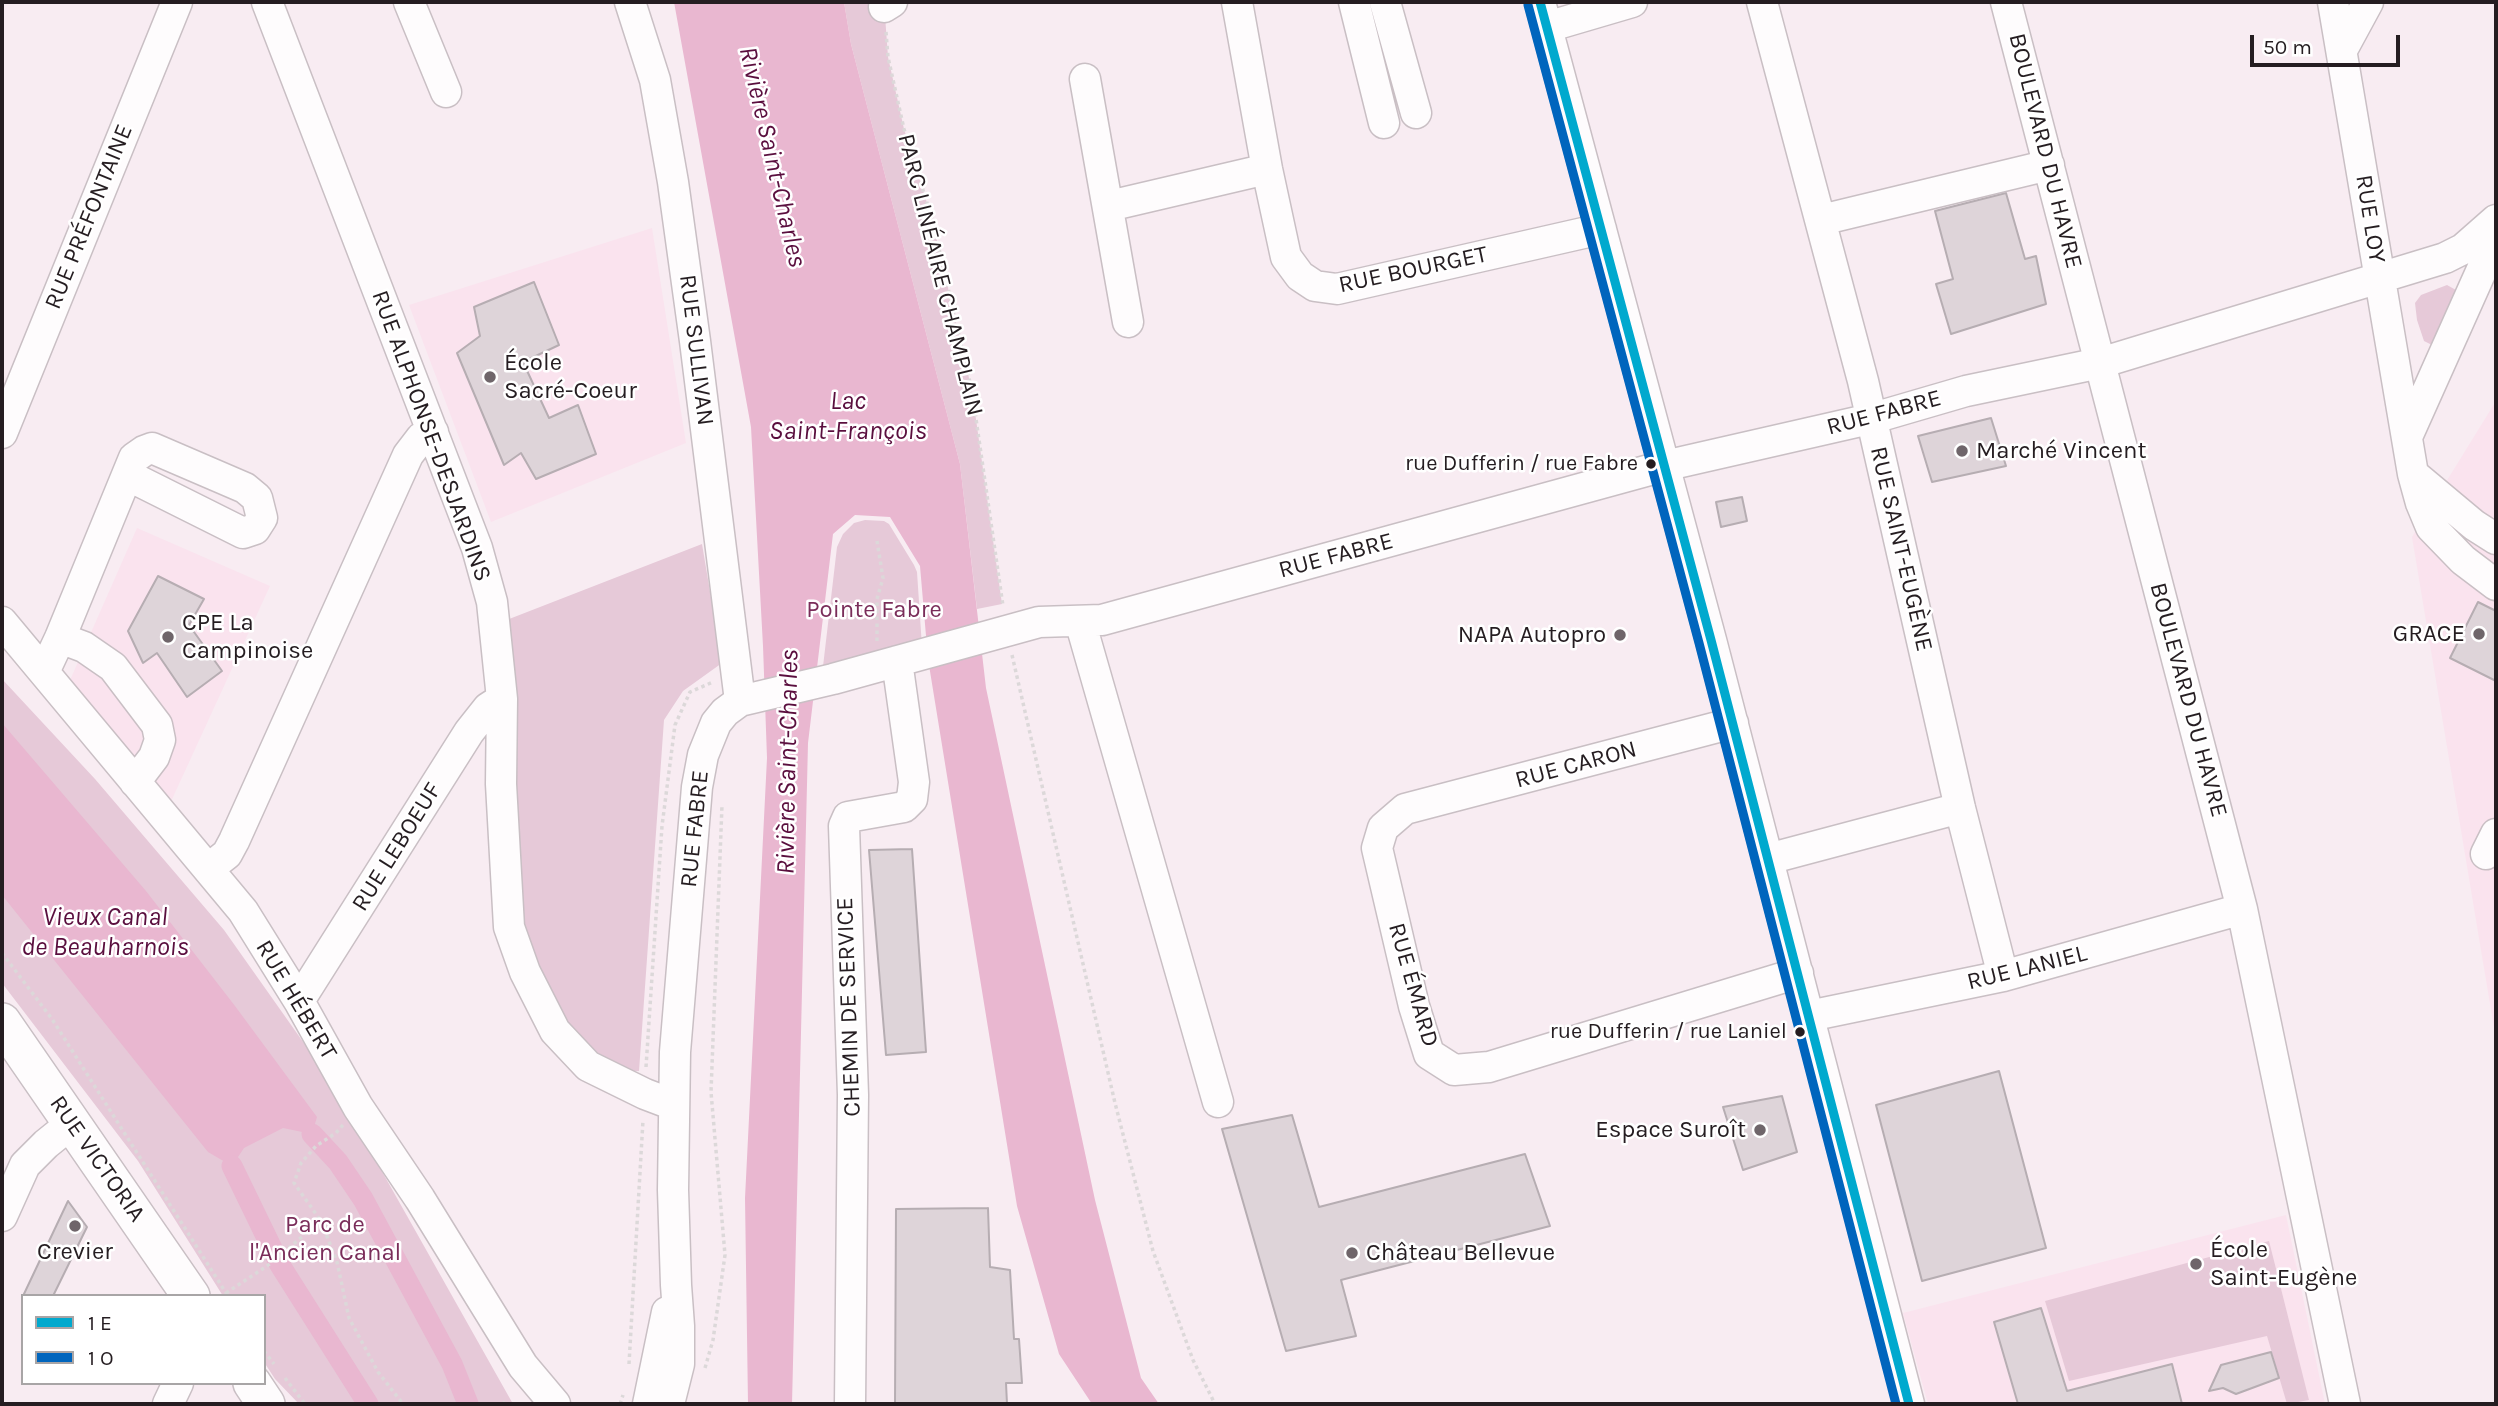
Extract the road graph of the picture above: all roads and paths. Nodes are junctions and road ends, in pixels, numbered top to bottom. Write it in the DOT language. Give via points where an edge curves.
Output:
graph roads {
  1 [pos="177,2"];
  2 [pos="267,2"];
  3 [pos="409,2"];
  4 [pos="630,2"];
  5 [pos="1237,2"];
  6 [pos="1354,2"];
  7 [pos="1385,2"];
  8 [pos="1632,2"];
  9 [pos="1762,2"];
  10 [pos="2006,2"];
  11 [pos="2333,2"];
  12 [pos="2368,2"];
  13 [pos="888,4"];
  14 [pos="1543,15"];
  15 [pos="2342,50"];
  16 [pos="1085,79"];
  17 [pos="446,92"];
  18 [pos="1416,113"];
  19 [pos="1384,123"];
  20 [pos="2049,165"];
  21 [pos="1267,169"];
  22 [pos="1109,206"];
  23 [pos="1821,220"];
  24 [pos="2496,220"];
  25 [pos="1601,229"];
  26 [pos="2496,238"];
  27 [pos="2380,278"];
  28 [pos="1128,322"];
  29 [pos="2100,363"];
  30 [pos="1871,419"];
  31 [pos="433,432"];
  32 [pos="2,433"];
  33 [pos="2407,437"];
  34 [pos="1664,466"];
  35 [pos="2413,474"];
  36 [pos="127,475"];
  37 [pos="2496,539"];
  38 [pos="877,541"];
  39 [pos="2495,580"];
  40 [pos="1080,621"];
  41 [pos="2,622"];
  42 [pos="998,634"];
  43 [pos="60,638"];
  44 [pos="898,661"];
  45 [pos="44,672"];
  46 [pos="502,699"];
  47 [pos="740,701"];
  48 [pos="1733,723"];
  49 [pos="135,782"];
  50 [pos="721,793"];
  51 [pos="1419,806"];
  52 [pos="1960,808"];
  53 [pos="1768,859"];
  54 [pos="208,869"];
  55 [pos="2242,909"];
  56 [pos="2,953"];
  57 [pos="1798,972"];
  58 [pos="2003,976"];
  59 [pos="299,1001"];
  60 [pos="1809,1016"];
  61 [pos="2,1023"];
  62 [pos="1218,1102"];
  63 [pos="674,1105"];
  64 [pos="72,1123"];
  65 [pos="336,1133"];
  66 [pos="2,1216"];
  67 [pos="321,1221"];
  68 [pos="676,1285"];
  69 [pos="214,1294"];
  70 [pos="214,1294"];
  71 [pos="217,1294"];
  72 [pos="702,1378"];
  73 [pos="177,1385"];
  74 [pos="253,1385"];
  75 [pos="168,1404"];
  76 [pos="266,1404"];
  77 [pos="403,1404"];
  78 [pos="555,1404"];
  79 [pos="648,1404"];
  80 [pos="669,1404"];
  81 [pos="850,1404"];
  82 [pos="1215,1404"];
  83 [pos="1909,1404"];
  84 [pos="2345,1404"];
  1 -- 32 [label="street, RUE PRÉFONTAINE"];
  2 -- 31 [label="street, RUE ALPHONSE-DESJARDINS"];
  3 -- 17 [label="street"];
  4 -- 47 [label="street, RUE SULLIVAN" via="655,80 673,182"];
  5 -- 21 [label="street, RUE BOURGET"];
  6 -- 19 [label="street"];
  7 -- 18 [label="street"];
  8 -- 14 [label="street"];
  9 -- 23 [label="street, RUE SAINT-EUGÈNE"];
  10 -- 20 [label="street, BOULEVARD DU HAVRE"];
  11 -- 15 [label="street, RUE LOY"];
  12 -- 15 [label="street"];
  13 -- 42 [label="path, PARC LINÉAIRE CHAMPLAIN" via="888,57 901,117 932,219 972,391"];
  14 -- 25 [label="street"];
  15 -- 27 [label="street, RUE LOY"];
  16 -- 22 [label="street"];
  20 -- 23 [label="street"];
  20 -- 29 [label="street, BOULEVARD DU HAVRE"];
  21 -- 22 [label="street"];
  21 -- 25 [label="street, RUE BOURGET" via="1286,257 1300,276 1315,286 1337,289"];
  22 -- 28 [label="street"];
  23 -- 30 [label="street, RUE SAINT-EUGÈNE"];
  24 -- 27 [label="street, RUE FABRE" via="2463,249 2445,258"];
  25 -- 34 [label="street"];
  26 -- 33 [label="street"];
  27 -- 29 [label="street, RUE FABRE"];
  27 -- 33 [label="street, RUE LOY"];
  29 -- 30 [label="street, RUE FABRE" via="1966,391"];
  29 -- 55 [label="street, BOULEVARD DU HAVRE"];
  30 -- 34 [label="street, RUE FABRE"];
  30 -- 52 [label="street, RUE SAINT-EUGÈNE"];
  31 -- 46 [label="street, RUE ALPHONSE-DESJARDINS" via="477,548 492,602"];
  31 -- 54 [label="street" via="421,438 408,455 234,841 227,854"];
  33 -- 35 [label="street, RUE LOY"];
  34 -- 40 [label="street, RUE FABRE" via="1102,620"];
  34 -- 48 [label="street"];
  35 -- 37 [label="street"];
  35 -- 39 [label="street, RUE LOY" via="2431,527 2463,560"];
  36 -- 43 [label="street"];
  38 -- 44 [label="path" via="883,578 877,599"];
  40 -- 42 [label="street, RUE FABRE" via="1040,622"];
  40 -- 62 [label="street"];
  41 -- 45 [label="street, RUE HÉBERT"];
  42 -- 44 [label="street, RUE FABRE"];
  42 -- 82 [label="path, PARC LINÉAIRE CHAMPLAIN" via="1153,1251"];
  43 -- 45 [label="street"];
  43 -- 49 [label="street" via="85,647 113,667 157,725 160,740 154,757"];
  44 -- 47 [label="street, RUE FABRE"];
  44 -- 81 [label="street, CHEMIN DE SERVICE" via="914,782 912,799 904,807 848,817 844,826 853,1095"];
  45 -- 49 [label="street, RUE HÉBERT"];
  46 -- 59 [label="street, RUE LEBOEUF" via="488,708 469,732"];
  46 -- 63 [label="street, RUE ALPHONSE-DESJARDINS" via="501,784 509,927 525,972 555,1031 588,1066"];
  47 -- 63 [label="street, RUE FABRE" via="716,723 697,787"];
  48 -- 51 [label="street, RUE CARON"];
  48 -- 53 [label="street"];
  49 -- 54 [label="street, RUE HÉBERT"];
  50 -- 72 [label="path" via="710,1092 725,1255 713,1340"];
  51 -- 57 [label="street, RUE ÉMARD" via="1405,809 1383,828 1377,848 1429,1054 1454,1070 1489,1067"];
  52 -- 53 [label="street"];
  52 -- 58 [label="street, RUE SAINT-EUGÈNE"];
  53 -- 57 [label="street"];
  54 -- 59 [label="street, RUE HÉBERT" via="243,911"];
  55 -- 58 [label="street, RUE LANIEL"];
  55 -- 84 [label="street, BOULEVARD DU HAVRE"];
  56 -- 69 [label="path" via="59,1029"];
  57 -- 60 [label="street"];
  58 -- 60 [label="street, RUE LANIEL"];
  59 -- 78 [label="street, RUE HÉBERT" via="358,1107 523,1366"];
  60 -- 83 [label="street"];
  61 -- 64 [label="main road, RUE VICTORIA"];
  63 -- 68 [label="street, RUE FABRE"];
  64 -- 66 [label="street" via="25,1165"];
  64 -- 70 [label="main road, RUE VICTORIA"];
  65 -- 67 [label="path" via="301,1163 294,1183"];
  67 -- 71 [label="path" via="267,1266"];
  67 -- 77 [label="path" via="337,1262 349,1318 378,1372"];
  68 -- 79 [label="street, RUE FABRE"];
  68 -- 80 [label="street, RUE FABRE" via="678,1364"];
  73 -- 75 [label="street"];
  74 -- 76 [label="main road"];
}
